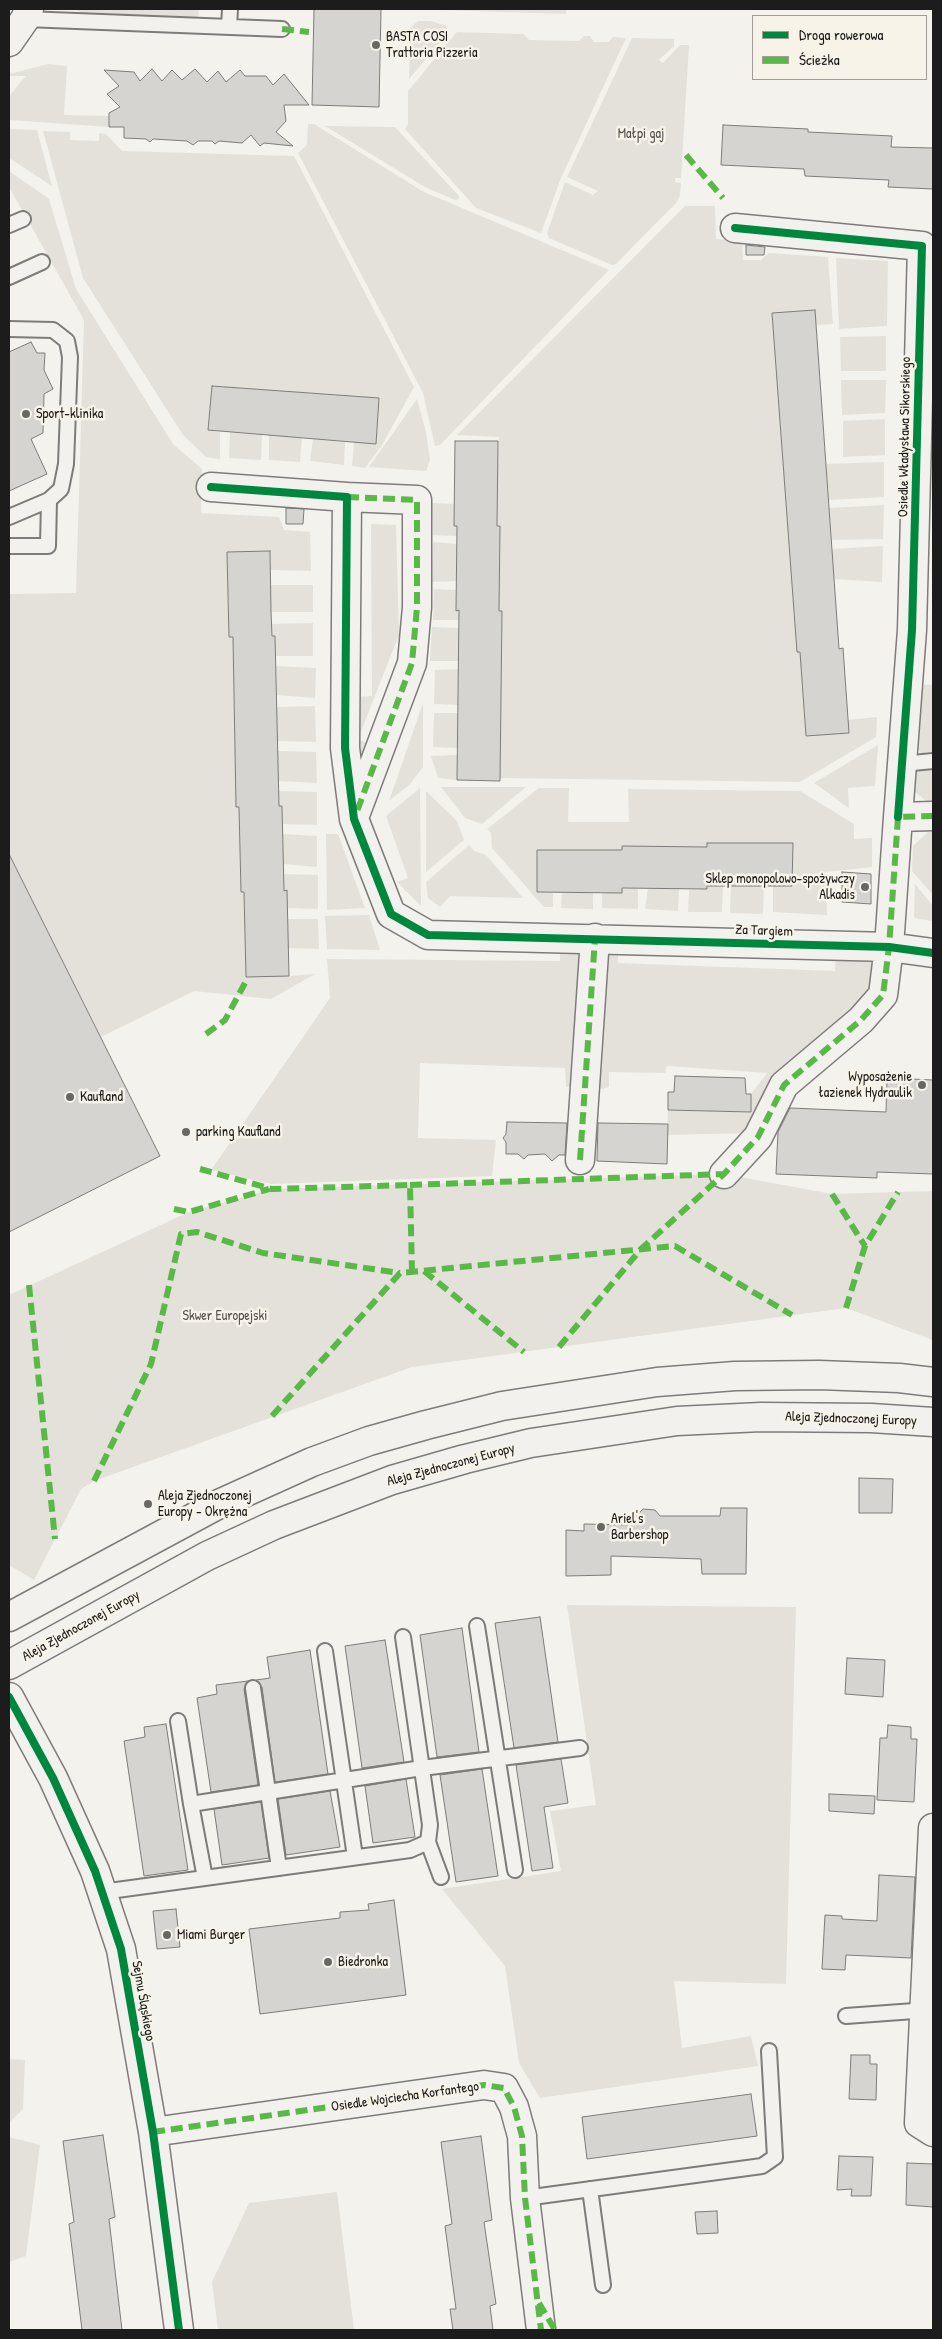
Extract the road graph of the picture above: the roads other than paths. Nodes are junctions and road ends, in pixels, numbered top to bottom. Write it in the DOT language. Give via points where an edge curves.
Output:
graph roads {
  1 [pos="230,9"];
  2 [pos="27,14"];
  3 [pos="229,27"];
  4 [pos="282,29"];
  5 [pos="9,42"];
  6 [pos="23,219"];
  7 [pos="9,225"];
  8 [pos="735,228"];
  9 [pos="42,262"];
  10 [pos="9,277"];
  11 [pos="9,330"];
  12 [pos="211,487"];
  13 [pos="347,497"];
  14 [pos="49,500"];
  15 [pos="9,517"];
  16 [pos="9,546"];
  17 [pos="933,761"];
  18 [pos="902,764"];
  19 [pos="933,816"];
  20 [pos="898,817"];
  21 [pos="354,819"];
  22 [pos="594,938"];
  23 [pos="889,947"];
  24 [pos="933,953"];
  25 [pos="580,1160"];
  26 [pos="724,1174"];
  27 [pos="933,1382"];
  28 [pos="933,1422"];
  29 [pos="46,1596"];
  30 [pos="9,1602"];
  31 [pos="9,1617"];
  32 [pos="477,1626"];
  33 [pos="404,1637"];
  34 [pos="325,1651"];
  35 [pos="9,1665"];
  36 [pos="253,1688"];
  37 [pos="9,1697"];
  38 [pos="178,1722"];
  39 [pos="580,1748"];
  40 [pos="498,1758"];
  41 [pos="422,1768"];
  42 [pos="342,1780"];
  43 [pos="268,1791"];
  44 [pos="190,1804"];
  45 [pos="933,1828"];
  46 [pos="428,1842"];
  47 [pos="355,1857"];
  48 [pos="279,1868"];
  49 [pos="515,1870"];
  50 [pos="205,1878"];
  51 [pos="441,1878"];
  52 [pos="102,1892"];
  53 [pos="929,2010"];
  54 [pos="846,2016"];
  55 [pos="768,2051"];
  56 [pos="153,2132"];
  57 [pos="933,2132"];
  58 [pos="590,2189"];
  59 [pos="525,2198"];
  60 [pos="603,2285"];
  61 [pos="537,2299"];
  62 [pos="179,2330"];
  63 [pos="541,2330"];
  64 [pos="555,2330"];
  1 -- 3 [label="lane"];
  2 -- 3 [label="lane"];
  2 -- 5 [label="street"];
  3 -- 4 [label="lane"];
  6 -- 7 [label="lane"];
  8 -- 18 [label="street, Osiedle Władysława Sikorskiego" via="922,246 912,630"];
  9 -- 10 [label="lane"];
  11 -- 14 [label="lane" via="53,330 68,341 66,464 61,489"];
  12 -- 13 [label="street"];
  13 -- 21 [label="street, Za Targiem" via="345,748"];
  13 -- 21 [label="street" via="417,500 417,607 412,663"];
  14 -- 15 [label="lane"];
  14 -- 16 [label="lane" via="48,546"];
  17 -- 18 [label="lane"];
  18 -- 20 [label="street, Osiedle Władysława Sikorskiego"];
  19 -- 20 [label="street"];
  20 -- 23 [label="street, Osiedle Władysława Sikorskiego"];
  21 -- 22 [label="street, Za Targiem" via="390,914 428,935"];
  22 -- 23 [label="street, Za Targiem"];
  22 -- 25 [label="street"];
  23 -- 24 [label="street, Za Targiem"];
  23 -- 26 [label="street, Osiedle Władysława Sikorskiego" via="883,995 861,1020 784,1085 758,1137"];
  27 -- 29 [label="street" via="899,1378 735,1376 567,1394 483,1411 369,1441 312,1462 219,1504"];
  28 -- 35 [label="street, Aleja Zjednoczonej Europy" via="761,1417 677,1421 531,1444 465,1459 392,1480 274,1525 207,1556"];
  29 -- 30 [label="street"];
  29 -- 31 [label="street"];
  32 -- 40 [label="lane"];
  33 -- 41 [label="lane"];
  34 -- 42 [label="lane"];
  36 -- 43 [label="lane"];
  37 -- 52 [label="street, Sejmu Śląskiego" via="53,1778"];
  38 -- 44 [label="lane"];
  39 -- 40 [label="lane"];
  40 -- 41 [label="lane"];
  40 -- 49 [label="lane"];
  41 -- 42 [label="lane"];
  41 -- 46 [label="lane" via="430,1825"];
  42 -- 43 [label="lane"];
  42 -- 47 [label="lane"];
  43 -- 44 [label="lane"];
  43 -- 48 [label="lane"];
  44 -- 50 [label="lane"];
  45 -- 53 [label="street"];
  46 -- 47 [label="lane" via="410,1850"];
  46 -- 51 [label="lane"];
  47 -- 48 [label="lane"];
  48 -- 50 [label="lane"];
  50 -- 52 [label="lane"];
  52 -- 56 [label="street, Sejmu Śląskiego" via="121,1949"];
  53 -- 54 [label="lane"];
  53 -- 57 [label="street" via="919,2123"];
  55 -- 58 [label="lane" via="775,2157 762,2166"];
  56 -- 59 [label="street, Osiedle Wojciecha Korfantego" via="484,2085 504,2088 514,2107 522,2136"];
  56 -- 62 [label="street, Sejmu Śląskiego"];
  58 -- 59 [label="lane"];
  58 -- 60 [label="lane"];
  59 -- 61 [label="street, Osiedle Wojciecha Korfantego"];
  61 -- 63 [label="street, Osiedle Wojciecha Korfantego"];
  61 -- 64 [label="street, Osiedle Wojciecha Korfantego"];
}
